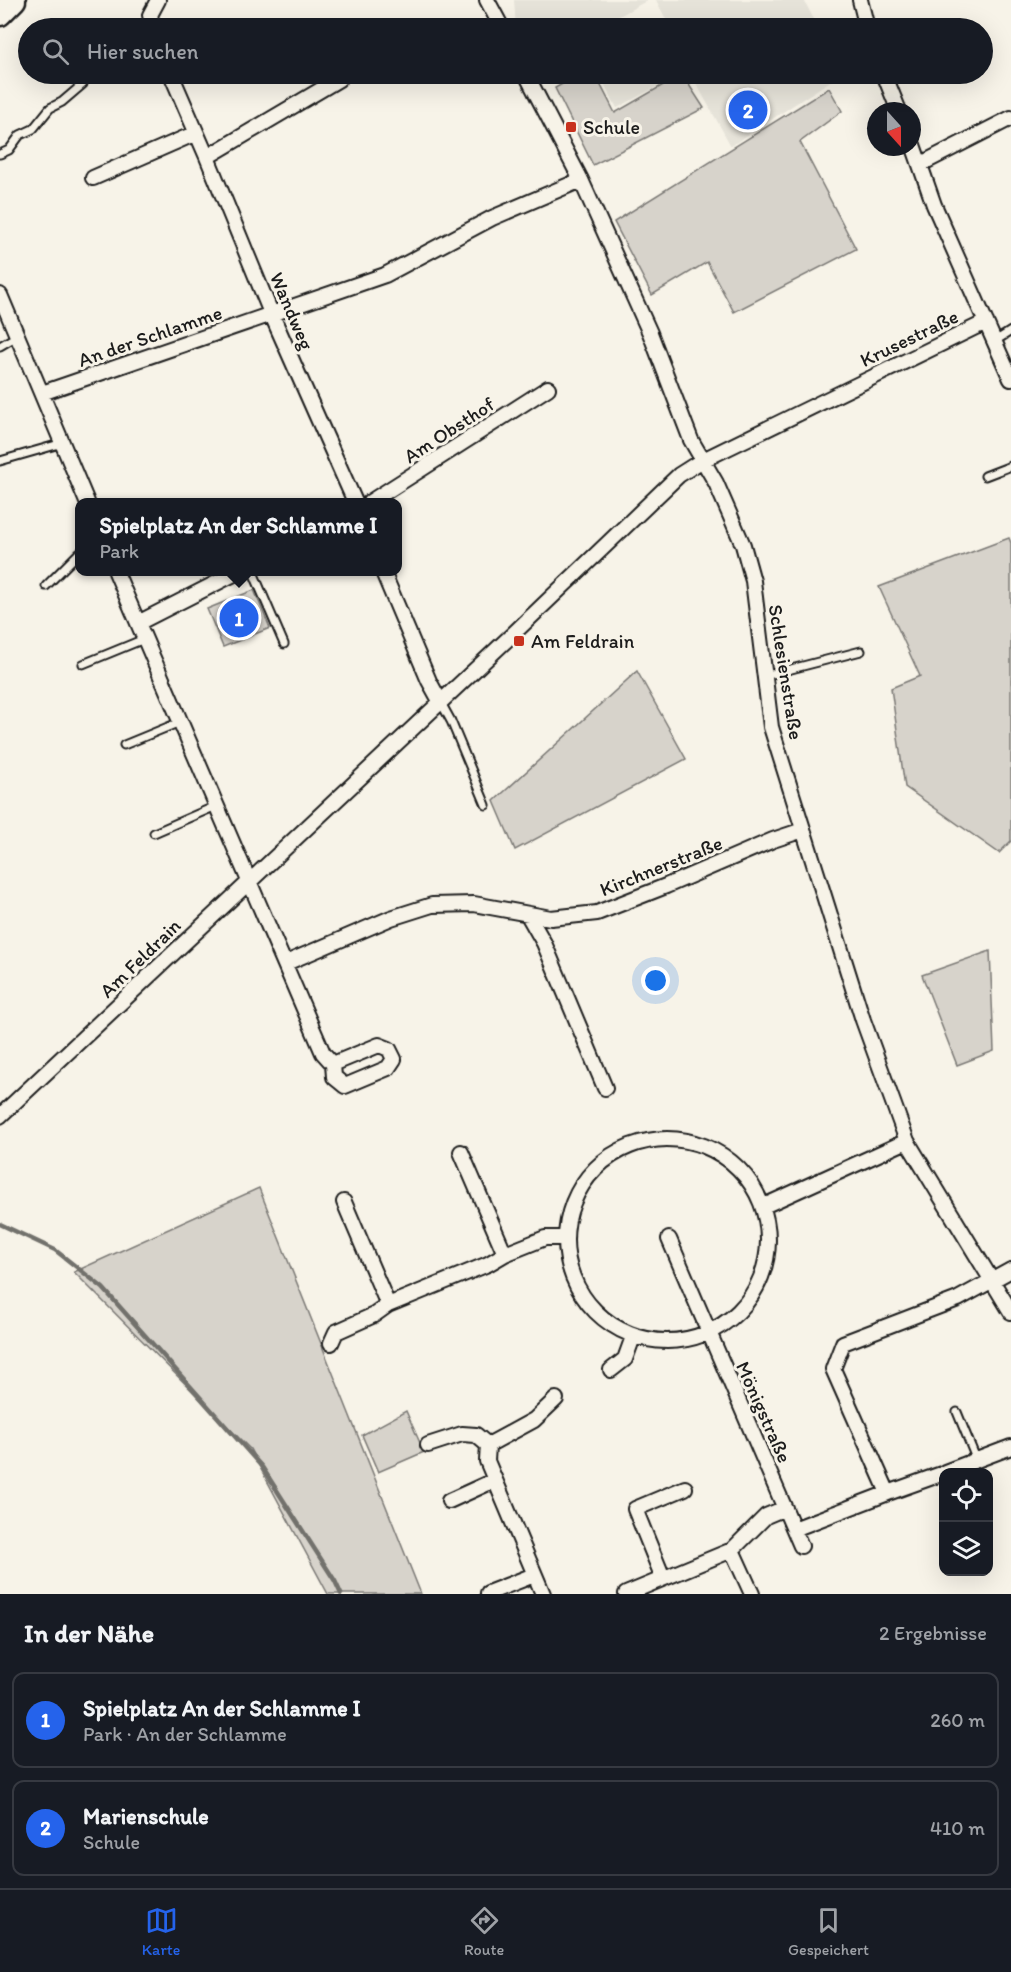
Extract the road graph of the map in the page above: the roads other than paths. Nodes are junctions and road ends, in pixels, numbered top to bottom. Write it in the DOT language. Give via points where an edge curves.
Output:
graph roads {
  1 [pos="14,0"];
  2 [pos="487,0"];
  3 [pos="860,0"];
  4 [pos="0,14"];
  5 [pos="497,18"];
  6 [pos="864,18"];
  7 [pos="83,84"];
  8 [pos="175,84"];
  9 [pos="332,84"];
  10 [pos="531,84"];
  11 [pos="888,84"];
  12 [pos="895,102"];
  13 [pos="1011,118"];
  14 [pos="196,133"];
  15 [pos="0,154"];
  16 [pos="917,156"];
  17 [pos="207,157"];
  18 [pos="921,165"];
  19 [pos="93,178"];
  20 [pos="581,180"];
  21 [pos="0,295"];
  22 [pos="271,313"];
  23 [pos="986,322"];
  24 [pos="1011,331"];
  25 [pos="17,336"];
  26 [pos="995,342"];
  27 [pos="0,346"];
  28 [pos="1011,379"];
  29 [pos="548,388"];
  30 [pos="42,393"];
  31 [pos="63,443"];
  32 [pos="701,460"];
  33 [pos="0,461"];
  34 [pos="1011,466"];
  35 [pos="985,476"];
  36 [pos="85,498"];
  37 [pos="352,498"];
  38 [pos="376,498"];
  39 [pos="75,557"];
  40 [pos="118,576"];
  41 [pos="230,576"];
  42 [pos="255,576"];
  43 [pos="385,576"];
  44 [pos="46,586"];
  45 [pos="138,623"];
  46 [pos="144,639"];
  47 [pos="284,644"];
  48 [pos="861,651"];
  49 [pos="83,664"];
  50 [pos="764,676"];
  51 [pos="440,701"];
  52 [pos="180,722"];
  53 [pos="123,746"];
  54 [pos="486,805"];
  55 [pos="216,806"];
  56 [pos="803,830"];
  57 [pos="153,833"];
  58 [pos="249,881"];
  59 [pos="528,915"];
  60 [pos="286,963"];
  61 [pos="333,1064"];
  62 [pos="605,1088"];
  63 [pos="0,1116"];
  64 [pos="907,1141"];
  65 [pos="461,1152"];
  66 [pos="344,1202"];
  67 [pos="766,1205"];
  68 [pos="564,1238"];
  69 [pos="669,1239"];
  70 [pos="505,1254"];
  71 [pos="1011,1270"];
  72 [pos="991,1281"];
  73 [pos="388,1305"];
  74 [pos="1011,1312"];
  75 [pos="708,1331"];
  76 [pos="633,1337"];
  77 [pos="331,1343"];
  78 [pos="611,1370"];
  79 [pos="556,1399"];
  80 [pos="957,1412"];
  81 [pos="428,1445"];
  82 [pos="488,1445"];
  83 [pos="1011,1448"];
  84 [pos="977,1461"];
  85 [pos="958,1468"];
  86 [pos="939,1475"];
  87 [pos="495,1480"];
  88 [pos="685,1488"];
  89 [pos="888,1493"];
  90 [pos="449,1501"];
  91 [pos="785,1508"];
  92 [pos="794,1529"];
  93 [pos="801,1546"];
  94 [pos="732,1550"];
  95 [pos="534,1575"];
  96 [pos="663,1578"];
  97 [pos="645,1591"];
  98 [pos="488,1593"];
  99 [pos="543,1594"];
  100 [pos="626,1594"];
  101 [pos="752,1594"];
  1 -- 4 [label="main road"];
  2 -- 5 [label="street"];
  3 -- 6 [label="street"];
  7 -- 15 [label="lane"];
  8 -- 14 [label="street, Wandweg"];
  9 -- 17 [label="street"];
  10 -- 20 [label="street, Schlesienstraße"];
  11 -- 12 [label="street"];
  13 -- 18 [label="street"];
  14 -- 17 [label="street, Wandweg"];
  14 -- 19 [label="street"];
  16 -- 18 [label="street, Krusestraße"];
  17 -- 22 [label="street, Wandweg"];
  18 -- 23 [label="street, Krusestraße" via="934,205"];
  20 -- 22 [label="street, An der Schlamme" via="492,218 385,275"];
  20 -- 32 [label="street, Schlesienstraße" via="650,333"];
  21 -- 25 [label="street"];
  22 -- 30 [label="street, An der Schlamme"];
  22 -- 37 [label="street, Wandweg"];
  23 -- 26 [label="street"];
  23 -- 32 [label="street, Krusestraße"];
  24 -- 26 [label="lane"];
  25 -- 27 [label="lane"];
  25 -- 30 [label="street"];
  26 -- 28 [label="street"];
  29 -- 38 [label="street, Am Obsthof"];
  30 -- 31 [label="street"];
  31 -- 33 [label="lane"];
  31 -- 36 [label="street"];
  32 -- 50 [label="street, Schlesienstraße" via="716,483 743,545 753,581"];
  32 -- 51 [label="street, Am Feldrain" via="679,475"];
  34 -- 35 [label="lane"];
  39 -- 44 [label="lane"];
  40 -- 45 [label="street"];
  41 -- 45 [label="street"];
  42 -- 47 [label="lane"];
  43 -- 51 [label="street"];
  45 -- 46 [label="street"];
  46 -- 49 [label="lane"];
  46 -- 52 [label="street"];
  48 -- 50 [label="lane"];
  50 -- 56 [label="street, Schlesienstraße" via="771,727"];
  51 -- 54 [label="lane"];
  51 -- 58 [label="street, Am Feldrain"];
  52 -- 53 [label="lane"];
  52 -- 55 [label="street"];
  55 -- 57 [label="lane"];
  55 -- 58 [label="street"];
  56 -- 59 [label="street, Kirchnerstraße" via="597,913 552,918"];
  56 -- 64 [label="street, Schlesienstraße" via="863,1020"];
  58 -- 60 [label="street"];
  58 -- 63 [label="street, Am Feldrain"];
  59 -- 60 [label="street, Kirchnerstraße" via="474,904 432,905"];
  59 -- 62 [label="street" via="544,943"];
  60 -- 61 [label="street" via="323,1053"];
  64 -- 67 [label="street"];
  64 -- 72 [label="street, Schlesienstraße"];
  65 -- 70 [label="street"];
  66 -- 73 [label="street"];
  67 -- 68 [label="street" via="742,1171 717,1152 690,1140 650,1141 619,1152 597,1169 577,1198"];
  67 -- 75 [label="street" via="769,1244 762,1277 741,1308"];
  68 -- 70 [label="street" via="545,1238"];
  68 -- 76 [label="street" via="567,1268 589,1308 613,1329"];
  69 -- 75 [label="street"];
  70 -- 73 [label="street"];
  71 -- 72 [label="street"];
  72 -- 74 [label="street, Schlesienstraße"];
  72 -- 89 [label="street" via="958,1299 843,1343 833,1369"];
  73 -- 77 [label="street" via="336,1332"];
  75 -- 76 [label="street" via="666,1341"];
  75 -- 91 [label="street, Mönigstraße"];
  76 -- 78 [label="street" via="625,1359"];
  79 -- 82 [label="street" via="534,1420"];
  80 -- 84 [label="lane"];
  81 -- 82 [label="street" via="462,1434 476,1436"];
  82 -- 87 [label="street" via="488,1461"];
  83 -- 84 [label="street"];
  84 -- 85 [label="street"];
  86 -- 89 [label="street"];
  87 -- 90 [label="street"];
  87 -- 95 [label="street"];
  88 -- 96 [label="street" via="635,1509"];
  89 -- 92 [label="street"];
  91 -- 92 [label="street, Mönigstraße"];
  91 -- 94 [label="street" via="766,1516"];
  92 -- 93 [label="street, Mönigstraße"];
  94 -- 96 [label="street"];
  94 -- 101 [label="street"];
  95 -- 98 [label="street"];
  95 -- 99 [label="street"];
  96 -- 97 [label="street"];
  97 -- 100 [label="street"];
}
